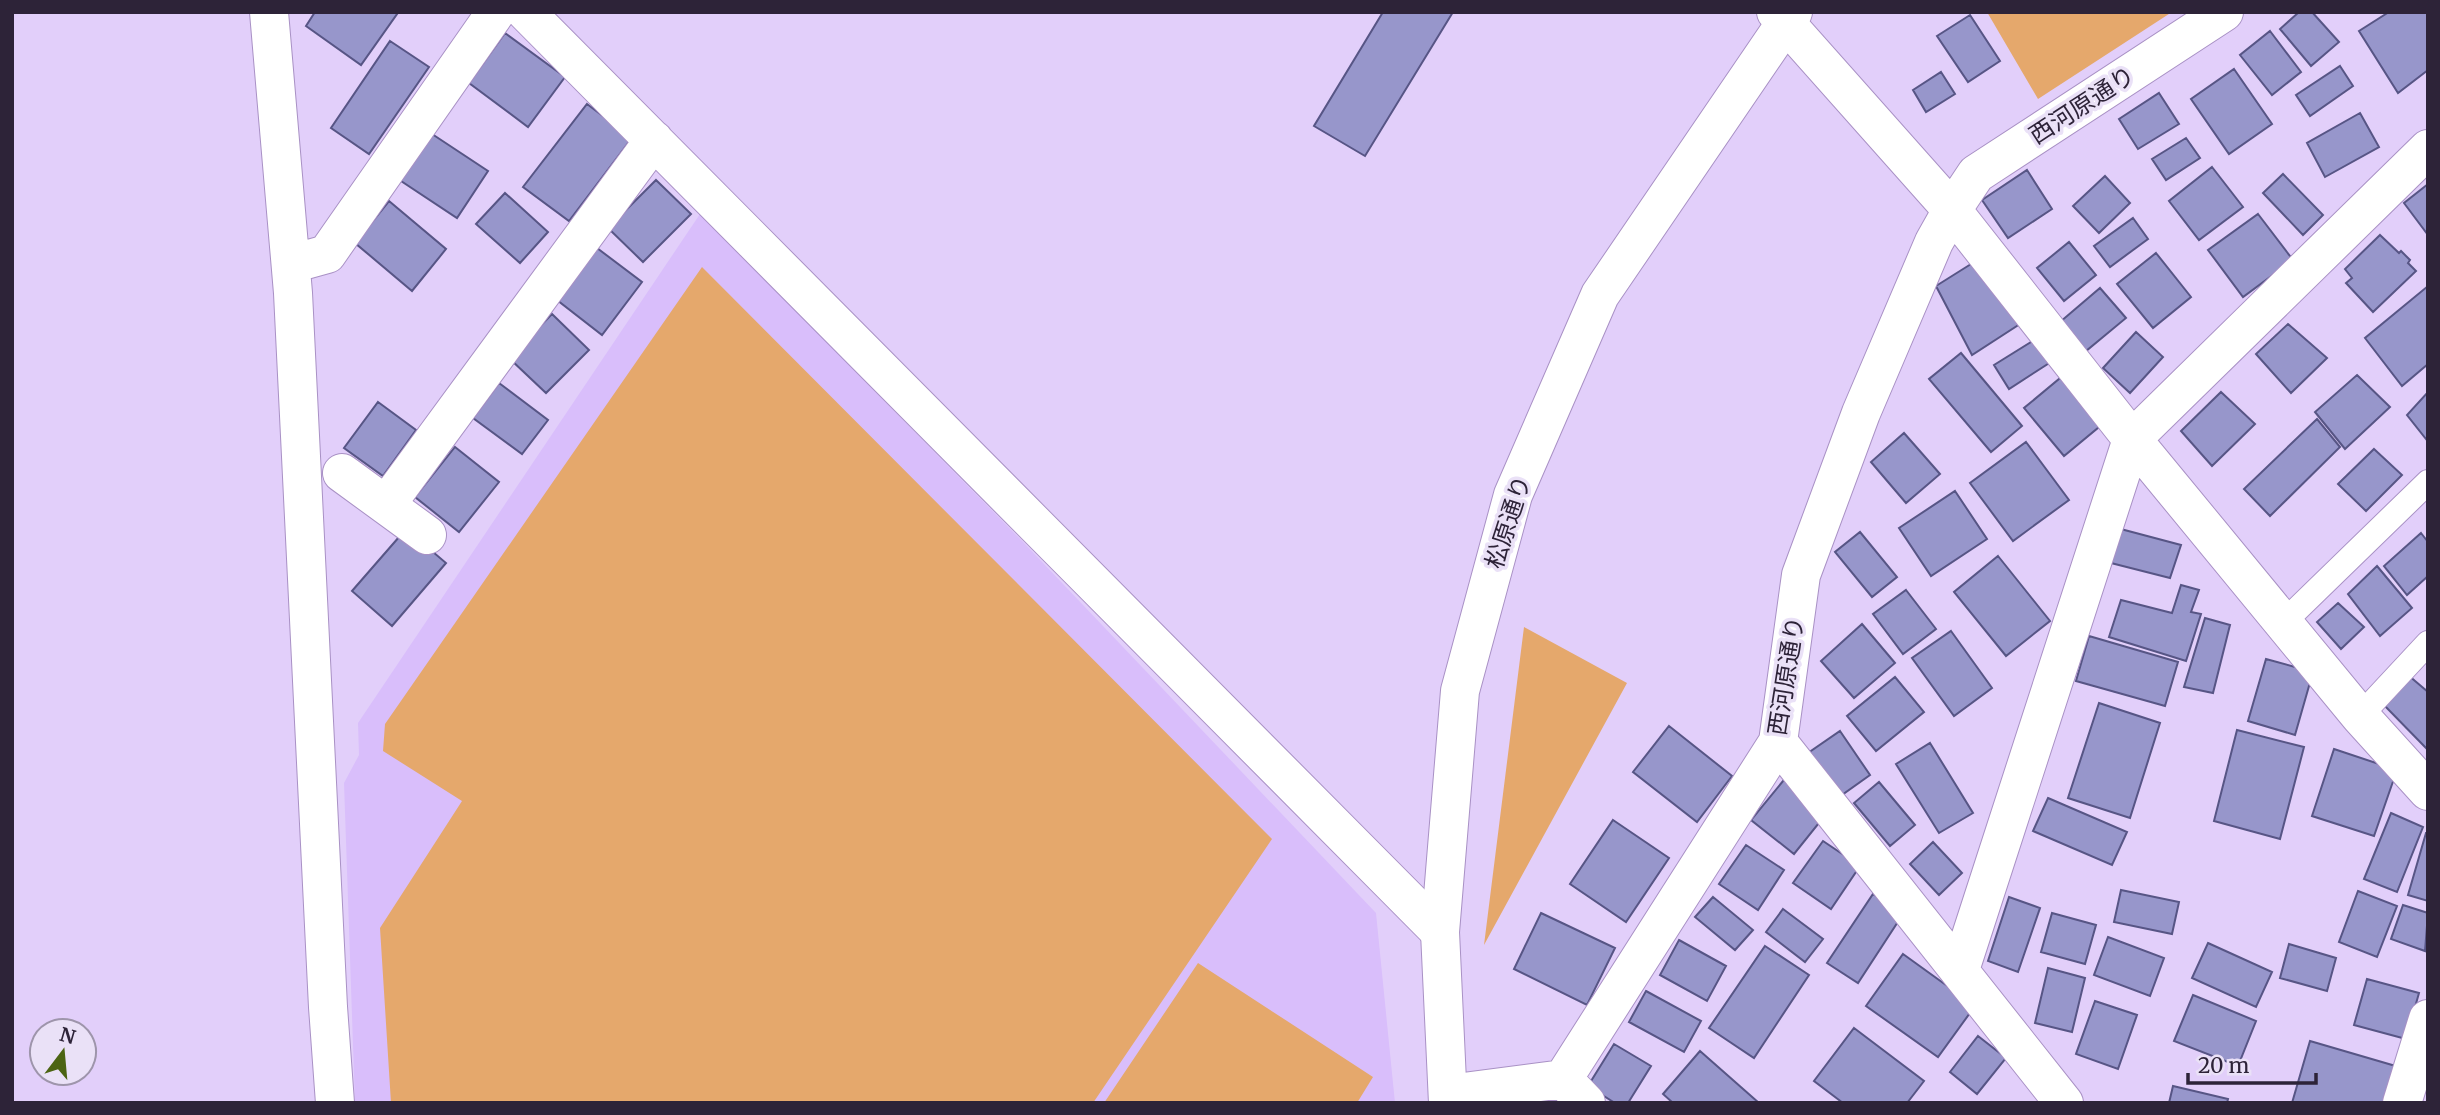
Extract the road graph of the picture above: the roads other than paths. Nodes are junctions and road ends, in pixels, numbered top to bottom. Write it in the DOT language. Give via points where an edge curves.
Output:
graph roads {
  1 [pos="270,12"];
  2 [pos="496,12"];
  3 [pos="526,12"];
  4 [pos="2224,12"];
  5 [pos="1785,16"];
  6 [pos="654,140"];
  7 [pos="2428,149"];
  8 [pos="1952,209"];
  9 [pos="291,264"];
  10 [pos="2132,439"];
  11 [pos="342,473"];
  12 [pos="2428,482"];
  13 [pos="386,505"];
  14 [pos="427,535"];
  15 [pos="2283,622"];
  16 [pos="2428,643"];
  17 [pos="2360,716"];
  18 [pos="1778,742"];
  19 [pos="2428,791"];
  20 [pos="1440,932"];
  21 [pos="1960,970"];
  22 [pos="2428,1019"];
  23 [pos="1575,1091"];
  24 [pos="1448,1098"];
  25 [pos="335,1103"];
  26 [pos="2064,1103"];
  27 [pos="2402,1103"];
  1 -- 9 [label="street"];
  2 -- 9 [label="street" via="327,254"];
  3 -- 6 [label="street"];
  4 -- 8 [label="street, 西河原通り" via="1976,174"];
  5 -- 8 [label="street"];
  5 -- 20 [label="street, 松原通り" via="1600,295 1513,495 1460,691"];
  6 -- 13 [label="street"];
  6 -- 20 [label="street"];
  7 -- 10 [label="street"];
  8 -- 10 [label="street"];
  8 -- 18 [label="street, 西河原通り" via="1861,412 1801,575"];
  9 -- 25 [label="street"];
  10 -- 15 [label="street"];
  10 -- 21 [label="street"];
  11 -- 13 [label="street"];
  12 -- 15 [label="lane"];
  13 -- 14 [label="street"];
  15 -- 17 [label="street"];
  16 -- 17 [label="lane"];
  17 -- 19 [label="street"];
  18 -- 21 [label="street"];
  18 -- 23 [label="street, 西河原通り"];
  20 -- 24 [label="street, 松原通り"];
  21 -- 26 [label="street"];
  22 -- 27 [label="street"];
  23 -- 24 [label="street, 西河原通り"];
}
